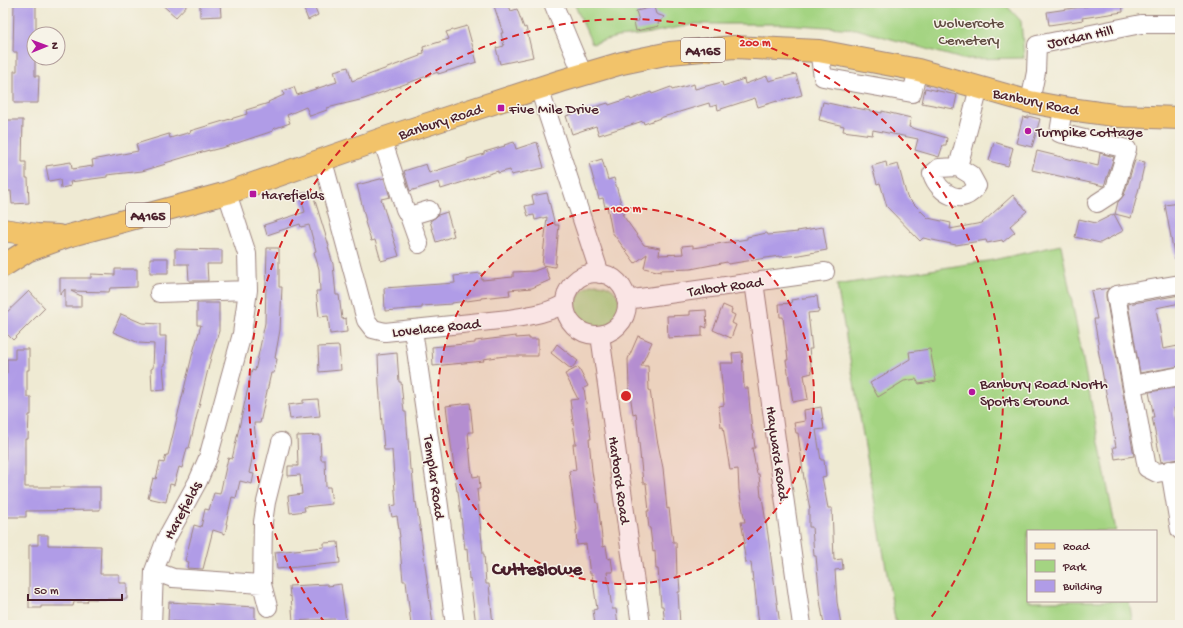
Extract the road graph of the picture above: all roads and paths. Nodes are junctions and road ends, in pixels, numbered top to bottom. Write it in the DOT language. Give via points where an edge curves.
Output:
graph roads {
  1 [pos="553,3"];
  2 [pos="1180,24"];
  3 [pos="583,75"];
  4 [pos="539,88"];
  5 [pos="979,88"];
  6 [pos="1030,102"];
  7 [pos="1063,108"];
  8 [pos="1180,118"];
  9 [pos="382,139"];
  10 [pos="958,167"];
  11 [pos="327,174"];
  12 [pos="227,193"];
  13 [pos="1097,203"];
  14 [pos="428,210"];
  15 [pos="409,216"];
  16 [pos="3,230"];
  17 [pos="68,236"];
  18 [pos="419,244"];
  19 [pos="3,266"];
  20 [pos="825,272"];
  21 [pos="600,274"];
  22 [pos="754,282"];
  23 [pos="1180,284"];
  24 [pos="248,290"];
  25 [pos="159,292"];
  26 [pos="626,300"];
  27 [pos="565,303"];
  28 [pos="413,330"];
  29 [pos="600,335"];
  30 [pos="1180,376"];
  31 [pos="1132,385"];
  32 [pos="281,442"];
  33 [pos="1175,470"];
  34 [pos="1180,530"];
  35 [pos="154,571"];
  36 [pos="262,584"];
  37 [pos="268,607"];
  38 [pos="152,625"];
  39 [pos="454,625"];
  40 [pos="641,625"];
  41 [pos="802,625"];
  1 -- 3 [label="street"];
  2 -- 6 [label="street, Jordan Hill" via="1141,24 1037,45 1036,72"];
  3 -- 4 [label="main road, Banbury Road / A4165"];
  3 -- 5 [label="main road, Banbury Road / A4165" via="622,63 670,53 734,47 819,51 918,70"];
  4 -- 9 [label="main road, Banbury Road / A4165"];
  4 -- 21 [label="street"];
  5 -- 6 [label="main road, Banbury Road / A4165"];
  5 -- 10 [label="street"];
  6 -- 7 [label="main road, Banbury Road / A4165"];
  7 -- 8 [label="main road, Banbury Road / A4165" via="1120,116"];
  7 -- 13 [label="street" via="1060,133 1127,149 1114,192"];
  9 -- 12 [label="main road, Banbury Road / A4165"];
  9 -- 15 [label="street"];
  11 -- 28 [label="street, Lovelace Road" via="366,320 373,329 385,332"];
  12 -- 17 [label="main road, Banbury Road / A4165"];
  12 -- 24 [label="street, Harefields" via="247,254"];
  14 -- 15 [label="street"];
  15 -- 18 [label="street"];
  16 -- 17 [label="main road, Banbury Road / A4165"];
  17 -- 19 [label="main road, Banbury Road / A4165" via="27,251"];
  20 -- 22 [label="street, Talbot Road"];
  21 -- 26 [label="street" via="616,281"];
  21 -- 27 [label="street" via="587,275 574,282"];
  22 -- 26 [label="street, Talbot Road"];
  22 -- 41 [label="street, Hayward Road"];
  23 -- 31 [label="street" via="1116,295"];
  24 -- 25 [label="street"];
  24 -- 35 [label="street, Harefields" via="242,334 208,458 166,539"];
  26 -- 29 [label="street" via="621,322"];
  27 -- 28 [label="street, Lovelace Road" via="522,317"];
  27 -- 29 [label="street" via="568,317 574,327 585,333"];
  28 -- 39 [label="street, Templar Road"];
  29 -- 40 [label="street, Harbord Road"];
  30 -- 31 [label="street"];
  31 -- 33 [label="street" via="1147,468 1157,473"];
  32 -- 36 [label="street" via="262,522"];
  33 -- 34 [label="street"];
  35 -- 36 [label="street" via="173,578"];
  35 -- 38 [label="street, Harefields"];
  36 -- 37 [label="street"];
}
